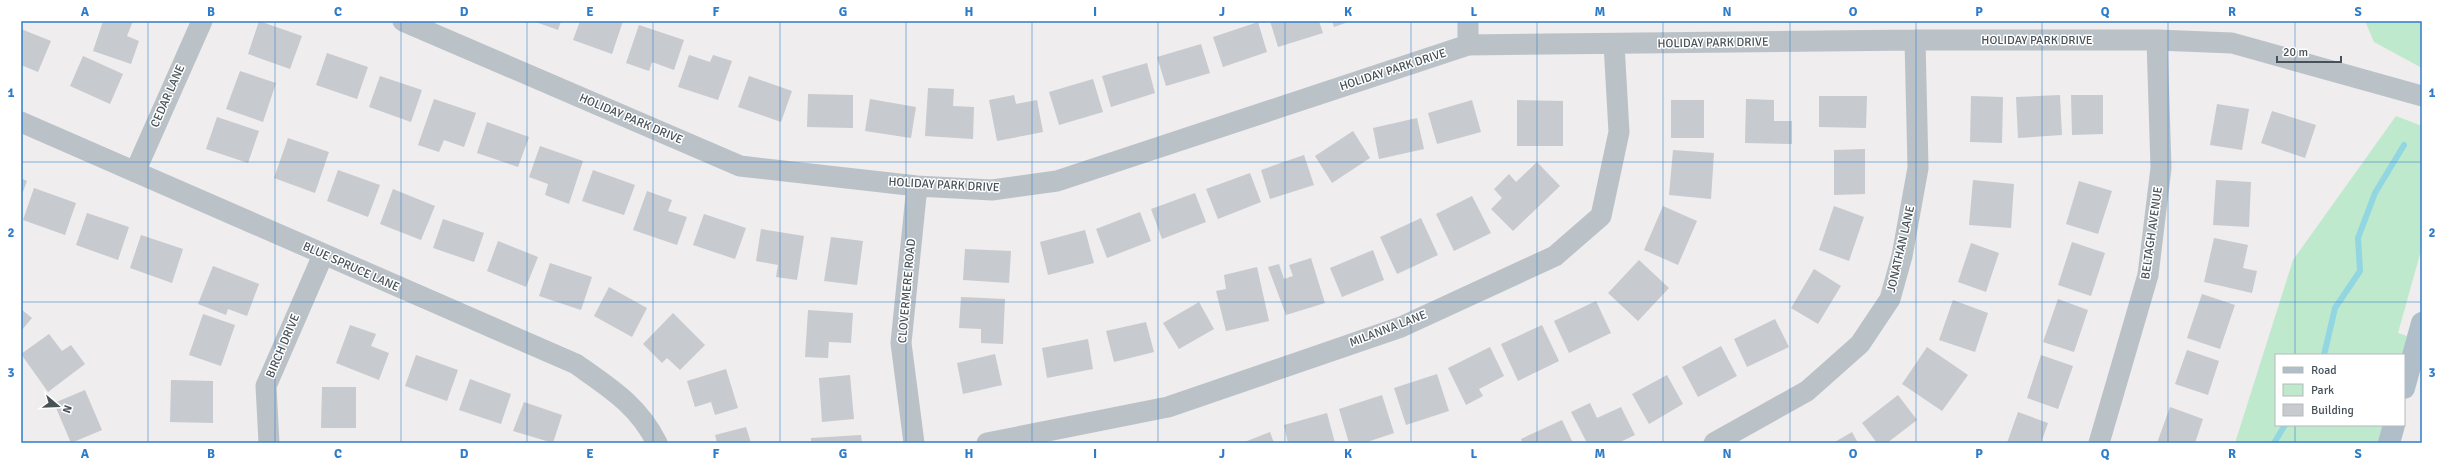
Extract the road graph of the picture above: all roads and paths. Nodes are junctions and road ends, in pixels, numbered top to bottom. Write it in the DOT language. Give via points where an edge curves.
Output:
graph roads {
  1 [pos="202,21"];
  2 [pos="403,21"];
  3 [pos="1468,21"];
  4 [pos="1916,40"];
  5 [pos="2157,40"];
  6 [pos="1614,44"];
  7 [pos="1468,45"];
  8 [pos="2422,96"];
  9 [pos="21,122"];
  10 [pos="135,172"];
  11 [pos="917,186"];
  12 [pos="323,255"];
  13 [pos="2422,322"];
  14 [pos="2405,384"];
  15 [pos="2394,426"];
  16 [pos="269,443"];
  17 [pos="657,443"];
  18 [pos="914,443"];
  19 [pos="987,443"];
  20 [pos="1714,443"];
  21 [pos="2099,443"];
  22 [pos="2389,443"];
  1 -- 10 [label="street, CEDAR LANE"];
  2 -- 11 [label="street, HOLIDAY PARK DRIVE" via="740,166"];
  3 -- 7 [label="street"];
  4 -- 5 [label="street, HOLIDAY PARK DRIVE"];
  4 -- 6 [label="street, HOLIDAY PARK DRIVE"];
  4 -- 20 [label="street, JONATHAN LANE" via="1918,168 1902,256 1890,299 1860,344 1807,391"];
  5 -- 8 [label="street, HOLIDAY PARK DRIVE" via="2232,43"];
  5 -- 21 [label="street, BELTAGH AVENUE" via="2161,168 2148,275"];
  6 -- 7 [label="street, HOLIDAY PARK DRIVE"];
  6 -- 19 [label="street, MILANNA LANE" via="1619,132 1601,216 1555,256 1401,327 1168,407"];
  7 -- 11 [label="street, HOLIDAY PARK DRIVE" via="1057,181 992,190"];
  9 -- 10 [label="street, BLUE SPRUCE LANE"];
  10 -- 12 [label="street, BLUE SPRUCE LANE"];
  11 -- 18 [label="street, CLOVERMERE ROAD" via="901,343"];
  12 -- 16 [label="street, BIRCH DRIVE" via="266,386"];
  12 -- 17 [label="street, BLUE SPRUCE LANE" via="576,364 623,397 651,431"];
  13 -- 14 [label="main road"];
  15 -- 22 [label="main road"];
}
